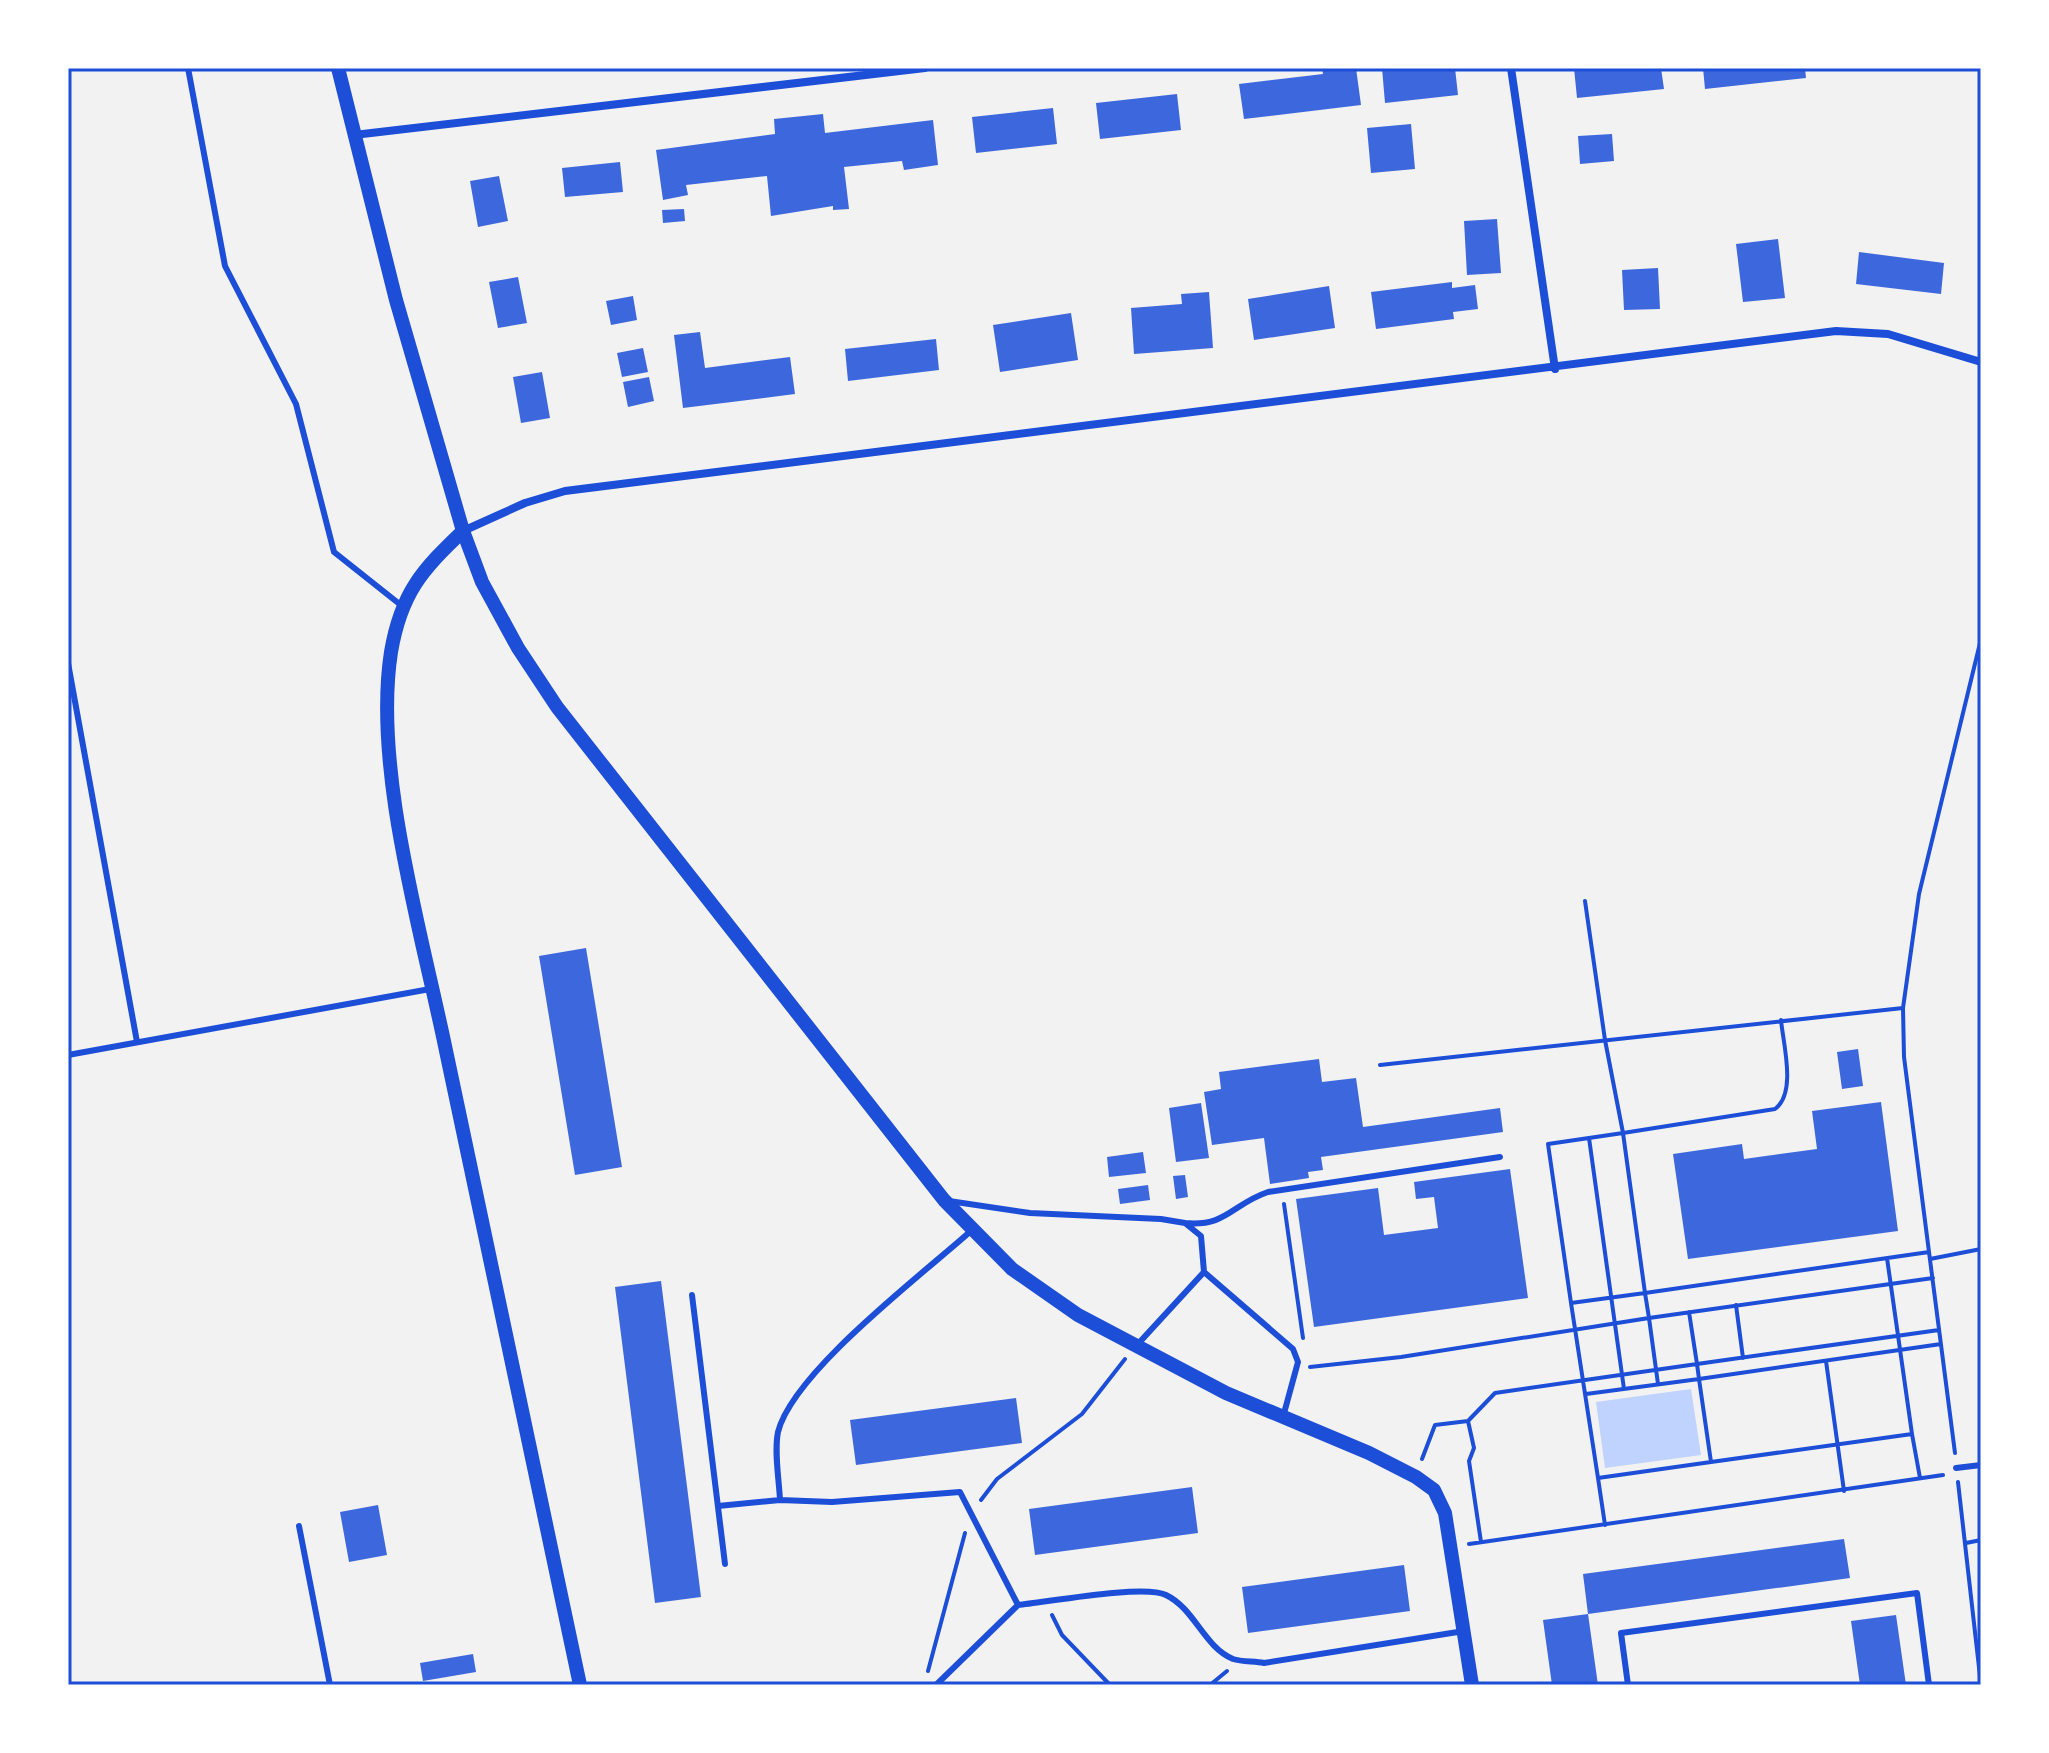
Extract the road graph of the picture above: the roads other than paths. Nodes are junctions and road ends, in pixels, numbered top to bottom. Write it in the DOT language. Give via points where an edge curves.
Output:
graph roads {
  1 [pos="188,68"];
  2 [pos="338,68"];
  3 [pos="925,68"];
  4 [pos="1511,68"];
  5 [pos="354,135"];
  6 [pos="1981,362"];
  7 [pos="1555,369"];
  8 [pos="463,531"];
  9 [pos="403,606"];
  10 [pos="68,663"];
  11 [pos="433,988"];
  12 [pos="137,1042"];
  13 [pos="68,1055"];
  14 [pos="1500,1157"];
  15 [pos="944,1200"];
  16 [pos="1185,1223"];
  17 [pos="972,1230"];
  18 [pos="1204,1272"];
  19 [pos="692,1295"];
  20 [pos="1134,1347"];
  21 [pos="1283,1417"];
  22 [pos="1981,1465"];
  23 [pos="1957,1470"];
  24 [pos="780,1500"];
  25 [pos="718,1506"];
  26 [pos="299,1526"];
  27 [pos="725,1564"];
  28 [pos="1018,1605"];
  29 [pos="1464,1631"];
  30 [pos="330,1685"];
  31 [pos="580,1685"];
  32 [pos="936,1685"];
  33 [pos="1472,1685"];
  34 [pos="1628,1685"];
  35 [pos="1929,1685"];
  1 -- 9 [label="lane" via="225,266 296,404 334,552"];
  2 -- 5 [label="street"];
  3 -- 5 [label="street"];
  4 -- 7 [label="street"];
  5 -- 8 [label="street" via="423,402"];
  6 -- 7 [label="street" via="1888,334 1836,331"];
  7 -- 8 [label="street" via="565,491"];
  8 -- 9 [label="street" via="422,570"];
  8 -- 15 [label="street" via="496,609 557,707"];
  9 -- 11 [label="street" via="391,652 386,722 408,872"];
  10 -- 12 [label="lane"];
  11 -- 12 [label="lane"];
  11 -- 31 [label="street"];
  12 -- 13 [label="lane"];
  14 -- 16 [label="lane" via="1282,1190 1252,1198 1217,1222"];
  15 -- 16 [label="lane" via="1030,1213"];
  15 -- 17 [label="street"];
  16 -- 18 [label="lane" via="1201,1236"];
  17 -- 20 [label="street" via="1012,1269"];
  17 -- 24 [label="lane" via="803,1385 778,1434"];
  18 -- 20 [label="lane"];
  18 -- 21 [label="lane" via="1293,1349 1298,1362"];
  19 -- 25 [label="lane"];
  20 -- 21 [label="street"];
  21 -- 29 [label="street" via="1434,1490 1445,1513"];
  22 -- 23 [label="lane"];
  24 -- 25 [label="lane"];
  24 -- 28 [label="lane" via="832,1502 960,1492"];
  25 -- 27 [label="lane"];
  26 -- 30 [label="lane"];
  28 -- 29 [label="lane" via="1164,1593 1233,1659 1264,1663"];
  28 -- 32 [label="lane"];
  29 -- 33 [label="street"];
  34 -- 35 [label="lane" via="1621,1633 1917,1593"];
}
